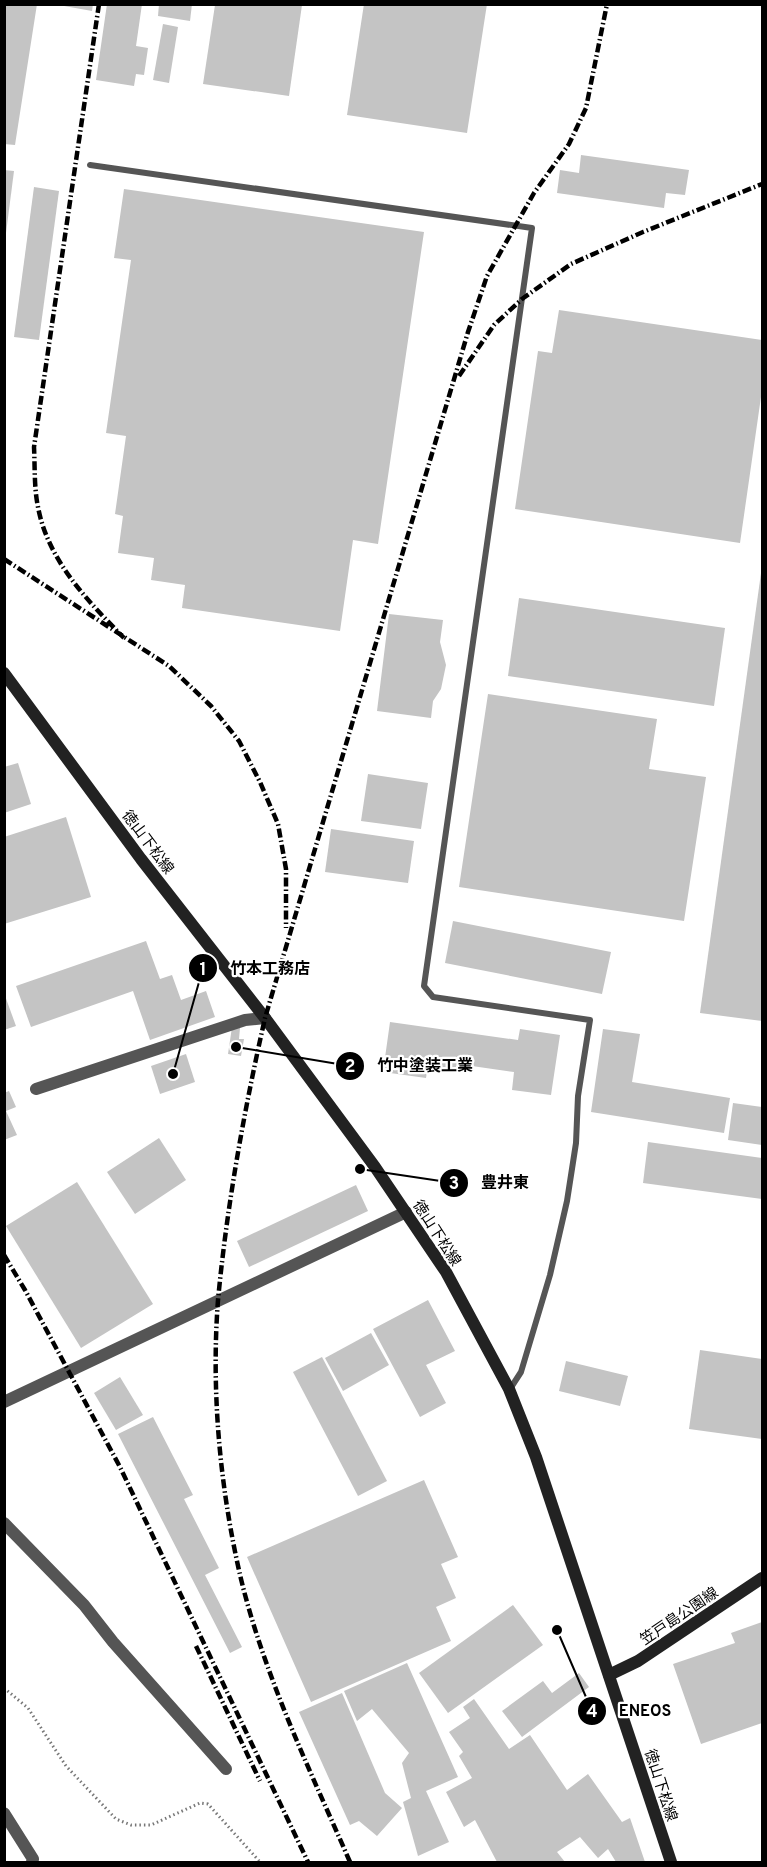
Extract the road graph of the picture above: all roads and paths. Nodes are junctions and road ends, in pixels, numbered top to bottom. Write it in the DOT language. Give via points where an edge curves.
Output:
graph roads {
  1 [pos="90,165"];
  2 [pos="4,673"];
  3 [pos="265,1018"];
  4 [pos="36,1089"];
  5 [pos="406,1212"];
  6 [pos="509,1389"];
  7 [pos="4,1402"];
  8 [pos="4,1523"];
  9 [pos="762,1578"];
  10 [pos="609,1675"];
  11 [pos="4,1688"];
  12 [pos="226,1769"];
  13 [pos="4,1813"];
  14 [pos="32,1863"];
  15 [pos="260,1863"];
  16 [pos="671,1863"];
  1 -- 6 [label="lane" via="532,228 424,986 433,997 590,1020 567,1201 521,1372"];
  2 -- 3 [label="main road, 徳山下松線"];
  3 -- 4 [label="street" via="245,1020"];
  3 -- 5 [label="main road, 徳山下松線"];
  5 -- 6 [label="main road, 徳山下松線" via="446,1272"];
  5 -- 7 [label="street"];
  6 -- 10 [label="main road, 徳山下松線" via="536,1456"];
  8 -- 12 [label="street" via="84,1605"];
  9 -- 10 [label="main road, 笠戸島公園線" via="638,1661"];
  10 -- 16 [label="main road, 徳山下松線"];
  11 -- 15 [label="path" via="28,1708 66,1766 116,1819 131,1825 151,1825 200,1803 208,1804"];
  13 -- 14 [label="street"];
}
